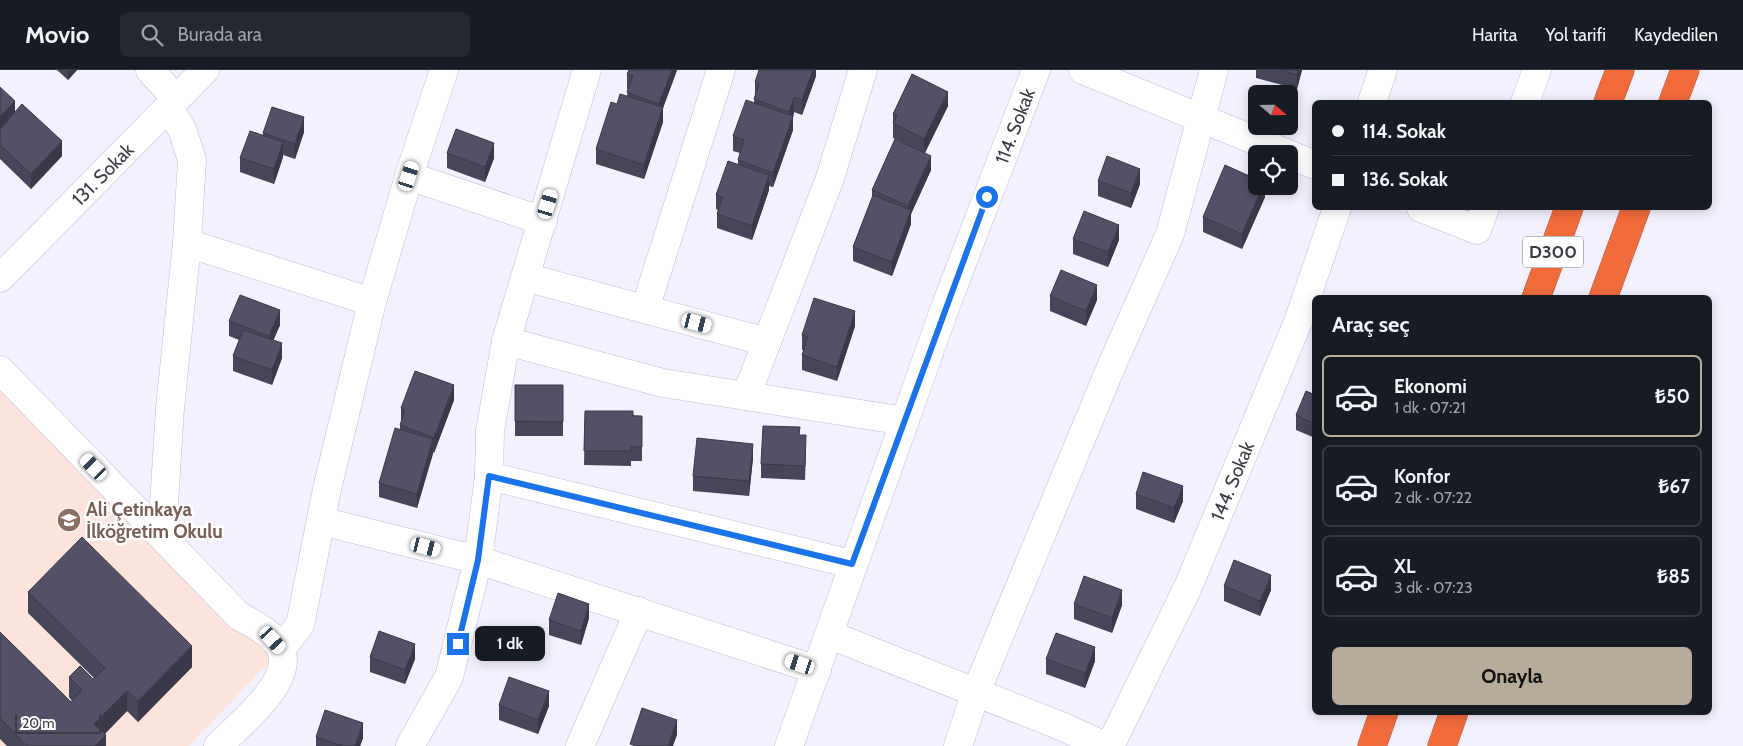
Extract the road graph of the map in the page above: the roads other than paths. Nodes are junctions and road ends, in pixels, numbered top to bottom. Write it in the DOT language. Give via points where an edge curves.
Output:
graph roads {
  1 [pos="150,70"];
  2 [pos="205,70"];
  3 [pos="444,70"];
  4 [pos="587,70"];
  5 [pos="720,70"];
  6 [pos="863,70"];
  7 [pos="1036,70"];
  8 [pos="1083,70"];
  9 [pos="1214,70"];
  10 [pos="1383,70"];
  11 [pos="1537,70"];
  12 [pos="1620,70"];
  13 [pos="1685,70"];
  14 [pos="1373,100"];
  15 [pos="1526,100"];
  16 [pos="1609,100"];
  17 [pos="1674,100"];
  18 [pos="172,103"];
  19 [pos="1201,118"];
  20 [pos="1312,163"];
  21 [pos="409,176"];
  22 [pos="1336,210"];
  23 [pos="1426,210"];
  24 [pos="1484,210"];
  25 [pos="1568,210"];
  26 [pos="1635,210"];
  27 [pos="543,220"];
  28 [pos="188,243"];
  29 [pos="2,268"];
  30 [pos="525,277"];
  31 [pos="1537,295"];
  32 [pos="1604,295"];
  33 [pos="372,302"];
  34 [pos="644,310"];
  35 [pos="506,341"];
  36 [pos="767,342"];
  37 [pos="0,370"];
  38 [pos="746,396"];
  39 [pos="905,421"];
  40 [pos="489,476"];
  41 [pos="321,521"];
  42 [pos="162,536"];
  43 [pos="478,560"];
  44 [pos="852,564"];
  45 [pos="639,611"];
  46 [pos="830,635"];
  47 [pos="282,649"];
  48 [pos="817,670"];
  49 [pos="976,692"];
  50 [pos="1383,715"];
  51 [pos="1453,715"];
  52 [pos="218,746"];
  53 [pos="410,746"];
  54 [pos="580,746"];
  55 [pos="789,746"];
  56 [pos="958,746"];
  57 [pos="1105,746"];
  58 [pos="1110,746"];
  59 [pos="1372,746"];
  60 [pos="1442,746"];
  1 -- 18 [label="street"];
  2 -- 18 [label="street, 131. Sokak"];
  3 -- 21 [label="street"];
  4 -- 27 [label="street"];
  5 -- 34 [label="street"];
  6 -- 36 [label="street" via="830,178"];
  7 -- 39 [label="street, 114. Sokak"];
  8 -- 19 [label="street"];
  9 -- 19 [label="street"];
  10 -- 14 [label="street"];
  11 -- 15 [label="street"];
  12 -- 16 [label="highway"];
  13 -- 17 [label="highway"];
  18 -- 28 [label="street" via="192,160"];
  18 -- 29 [label="street, 131. Sokak"];
  19 -- 20 [label="street"];
  19 -- 49 [label="street" via="1170,234"];
  21 -- 27 [label="street"];
  21 -- 33 [label="street"];
  22 -- 58 [label="street, 144. Sokak" via="1298,322 1188,588"];
  23 -- 24 [label="street" via="1476,230"];
  25 -- 31 [label="highway, D300"];
  26 -- 32 [label="highway"];
  27 -- 30 [label="street"];
  28 -- 33 [label="street"];
  28 -- 42 [label="street" via="170,408"];
  30 -- 34 [label="street"];
  30 -- 35 [label="street"];
  33 -- 41 [label="street"];
  34 -- 36 [label="street"];
  35 -- 38 [label="street" via="632,376"];
  35 -- 40 [label="street" via="490,431"];
  36 -- 38 [label="street"];
  37 -- 42 [label="street"];
  38 -- 39 [label="street"];
  39 -- 44 [label="street, 114. Sokak"];
  40 -- 43 [label="street"];
  40 -- 44 [label="street"];
  41 -- 43 [label="street"];
  41 -- 47 [label="street" via="300,625"];
  42 -- 47 [label="street" via="239,616 264,630"];
  43 -- 45 [label="street"];
  43 -- 53 [label="street" via="450,677"];
  44 -- 46 [label="street, 114. Sokak"];
  45 -- 48 [label="street"];
  45 -- 54 [label="street"];
  46 -- 48 [label="street, 114. Sokak"];
  46 -- 49 [label="street"];
  47 -- 52 [label="street" via="283,668 273,690"];
  48 -- 55 [label="street, 114. Sokak"];
  49 -- 56 [label="street"];
  49 -- 57 [label="street"];
  50 -- 59 [label="highway"];
  51 -- 60 [label="highway"];
}
